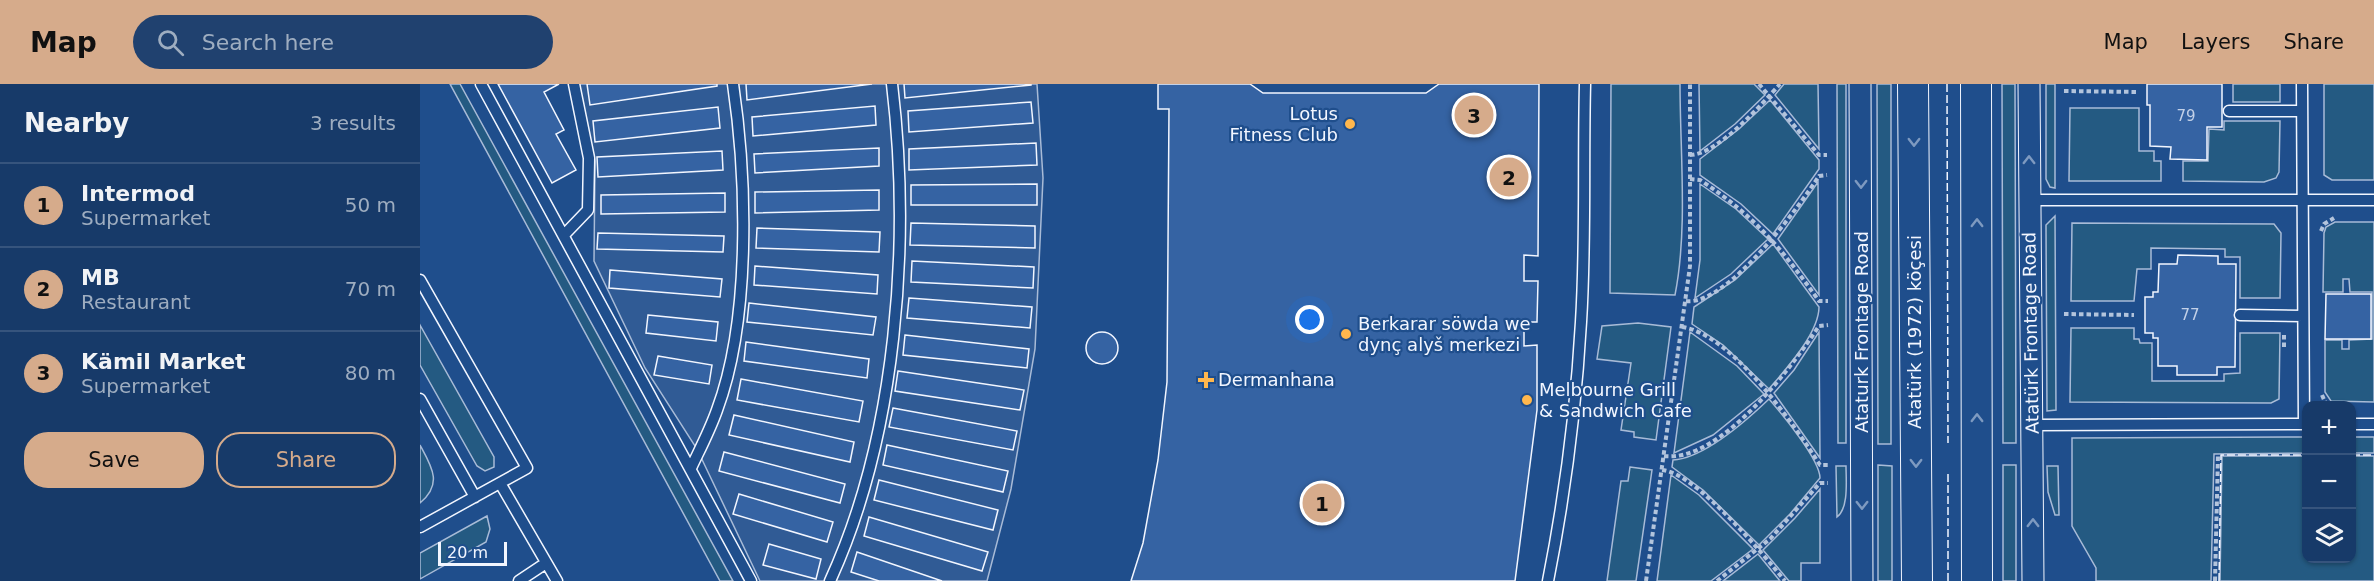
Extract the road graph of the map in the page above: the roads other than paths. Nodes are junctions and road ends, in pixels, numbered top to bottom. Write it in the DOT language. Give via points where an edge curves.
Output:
graph roads {
  1 [pos="481,84"];
  2 [pos="574,84"];
  3 [pos="733,84"];
  4 [pos="892,84"];
  5 [pos="1585,84"];
  6 [pos="1860,84"];
  7 [pos="1913,84"];
  8 [pos="1976,84"];
  9 [pos="2029,84"];
  10 [pos="2302,84"];
  11 [pos="2229,111"];
  12 [pos="2302,111"];
  13 [pos="2029,200"];
  14 [pos="2303,200"];
  15 [pos="2374,200"];
  16 [pos="564,235"];
  17 [pos="420,280"];
  18 [pos="2240,315"];
  19 [pos="2303,316"];
  20 [pos="420,399"];
  21 [pos="2305,401"];
  22 [pos="2302,424"];
  23 [pos="2356,424"];
  24 [pos="2374,424"];
  25 [pos="2032,425"];
  26 [pos="691,468"];
  27 [pos="500,483"];
  28 [pos="475,497"];
  29 [pos="420,527"];
  30 [pos="546,563"];
  31 [pos="519,581"];
  32 [pos="557,581"];
  33 [pos="751,581"];
  34 [pos="830,581"];
  35 [pos="1548,581"];
  36 [pos="1862,581"];
  37 [pos="1917,581"];
  38 [pos="1977,581"];
  39 [pos="2033,581"];
  1 -- 16 [label="lane"];
  2 -- 16 [label="lane" via="589,158 588,210"];
  3 -- 26 [label="lane" via="744,221 735,329 718,409"];
  4 -- 34 [label="lane" via="899,195 898,282 892,347 866,481 847,544"];
  5 -- 35 [label="lane" via="1581,320 1575,403"];
  6 -- 36 [label="street, Ataturk Frontage Road, one-way"];
  7 -- 37 [label="main road, Atatürk (1972) köçesi, one-way"];
  38 -- 8 [label="main road, one-way"];
  13 -- 9 [label="street, Atatürk Frontage Road, one-way"];
  10 -- 12 [label="lane"];
  11 -- 12 [label="lane"];
  12 -- 14 [label="lane"];
  13 -- 14 [label="lane"];
  13 -- 25 [label="street, Atatürk Frontage Road"];
  14 -- 15 [label="lane"];
  14 -- 19 [label="lane"];
  16 -- 26 [label="lane"];
  17 -- 27 [label="lane" via="526,468"];
  18 -- 19 [label="lane"];
  19 -- 21 [label="lane"];
  20 -- 28 [label="lane"];
  22 -- 25 [label="lane"];
  23 -- 24 [label="lane"];
  39 -- 25 [label="street, Atatürk Frontage Road, one-way"];
  26 -- 33 [label="lane"];
  27 -- 28 [label="lane"];
  27 -- 30 [label="lane"];
  28 -- 29 [label="lane"];
  30 -- 31 [label="lane"];
  30 -- 32 [label="lane"];
}
